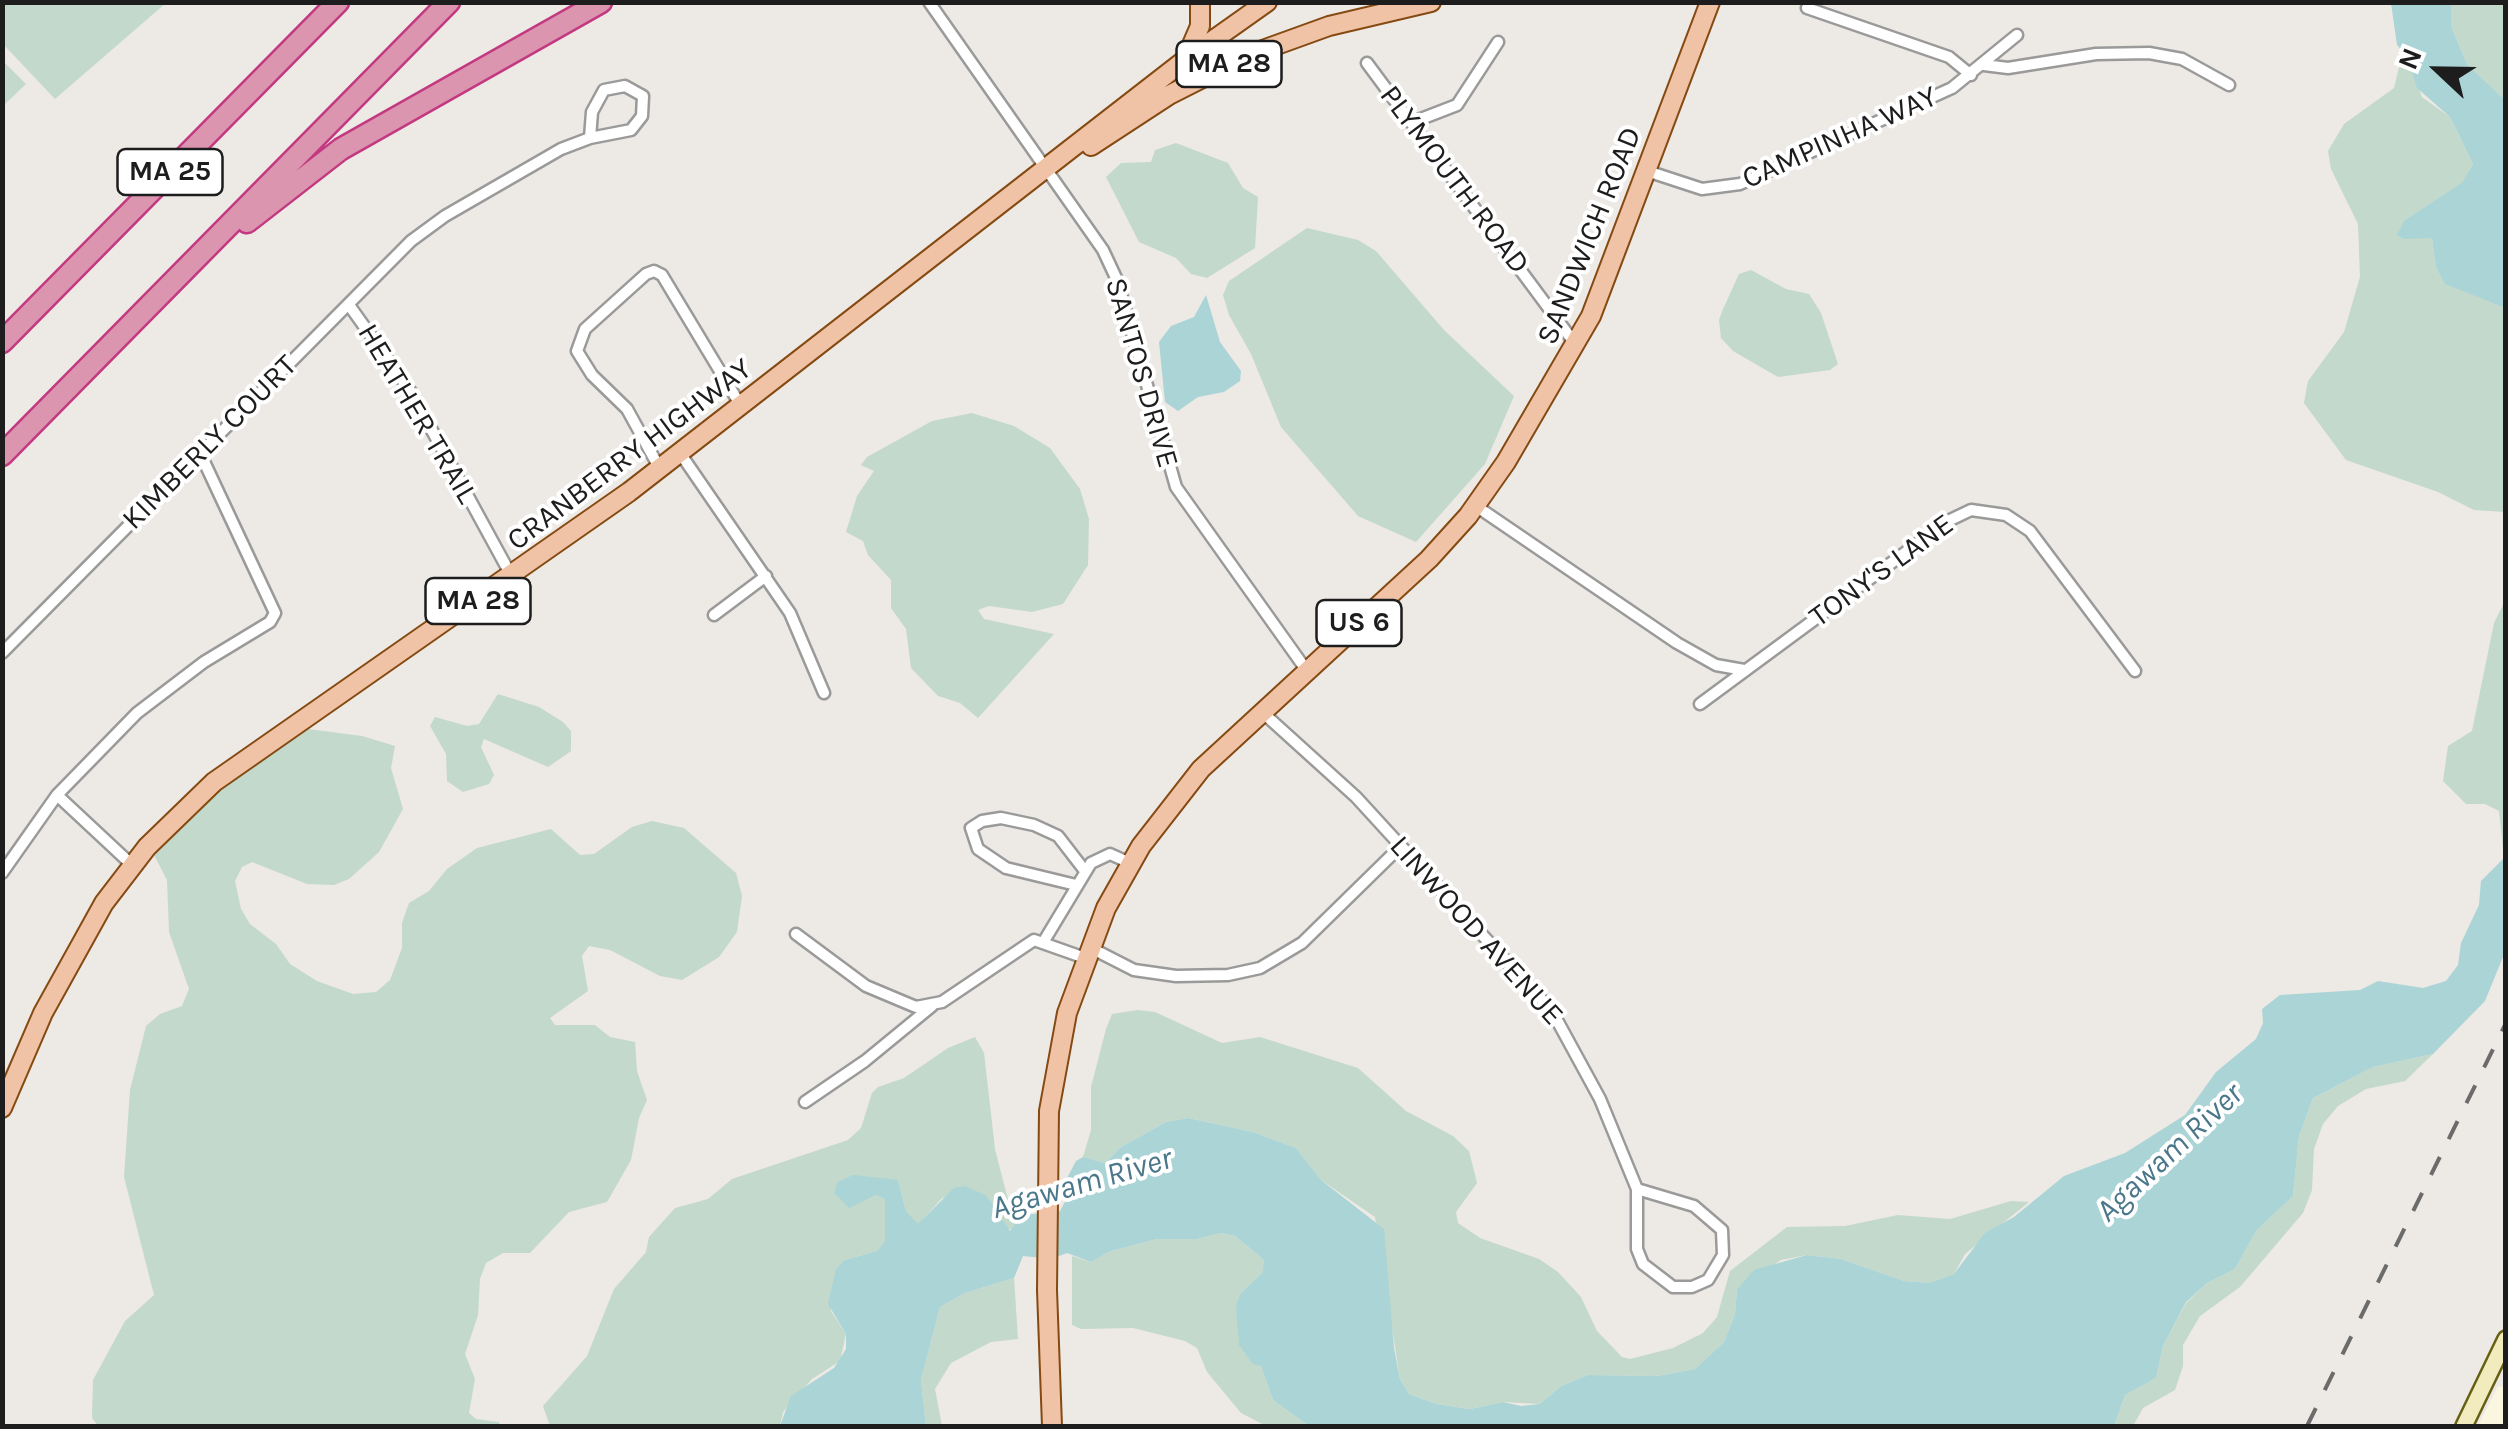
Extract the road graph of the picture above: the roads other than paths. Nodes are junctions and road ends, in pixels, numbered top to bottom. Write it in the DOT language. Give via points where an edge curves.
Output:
graph roads {
  1 [pos="338,2"];
  2 [pos="449,2"];
  3 [pos="601,2"];
  4 [pos="929,2"];
  5 [pos="1200,2"];
  6 [pos="1267,2"];
  7 [pos="1431,2"];
  8 [pos="1713,2"];
  9 [pos="1808,8"];
  10 [pos="2017,35"];
  11 [pos="1498,42"];
  12 [pos="1185,60"];
  13 [pos="1367,63"];
  14 [pos="1984,66"];
  15 [pos="1971,75"];
  16 [pos="2229,85"];
  17 [pos="1412,122"];
  18 [pos="590,138"];
  19 [pos="1047,171"];
  20 [pos="1648,171"];
  21 [pos="182,272"];
  22 [pos="349,304"];
  23 [pos="2,342"];
  24 [pos="1577,346"];
  25 [pos="740,406"];
  26 [pos="200,453"];
  27 [pos="680,453"];
  28 [pos="2,455"];
  29 [pos="660,468"];
  30 [pos="1476,506"];
  31 [pos="766,576"];
  32 [pos="512,578"];
  33 [pos="714,615"];
  34 [pos="2,653"];
  35 [pos="1745,670"];
  36 [pos="1307,671"];
  37 [pos="2135,671"];
  38 [pos="824,693"];
  39 [pos="1700,704"];
  40 [pos="1261,712"];
  41 [pos="57,796"];
  42 [pos="1401,846"];
  43 [pos="1130,863"];
  44 [pos="132,865"];
  45 [pos="1085,870"];
  46 [pos="2,874"];
  47 [pos="1076,884"];
  48 [pos="796,934"];
  49 [pos="1044,942"];
  50 [pos="1087,952"];
  51 [pos="932,1006"];
  52 [pos="805,1102"];
  53 [pos="2,1108"];
  54 [pos="1637,1188"];
  55 [pos="2506,1339"];
  56 [pos="1052,1426"];
  57 [pos="2464,1426"];
  1 -- 23 [label="highway, MA 25"];
  2 -- 21 [label="highway, MA 25"];
  3 -- 21 [label="highway" via="341,149"];
  4 -- 19 [label="street, SANTOS DRIVE"];
  5 -- 12 [label="main road" via="1200,26"];
  6 -- 12 [label="main road, CRANBERRY HIGHWAY / MA 28"];
  7 -- 19 [label="main road, CRANBERRY HIGHWAY / MA 28" via="1330,26 1246,56"];
  8 -- 20 [label="main road, SANDWICH ROAD / US 6"];
  9 -- 15 [label="street" via="1949,57"];
  10 -- 14 [label="street, CAMPINHA WAY"];
  11 -- 17 [label="street" via="1457,104"];
  12 -- 19 [label="main road, CRANBERRY HIGHWAY / MA 28"];
  13 -- 17 [label="street, PLYMOUTH ROAD"];
  14 -- 15 [label="street, CAMPINHA WAY"];
  14 -- 16 [label="street" via="2150,53 2182,59"];
  15 -- 20 [label="street, CAMPINHA WAY" via="1729,188 1702,189"];
  17 -- 24 [label="street, PLYMOUTH ROAD"];
  18 -- 18 [label="street, KIMBERLY COURT" via="636,127 643,96 624,86 604,90 592,112"];
  18 -- 22 [label="street, KIMBERLY COURT" via="515,174 420,234"];
  19 -- 25 [label="main road, CRANBERRY HIGHWAY / MA 28"];
  19 -- 36 [label="street, SANTOS DRIVE" via="1117,280 1176,487"];
  20 -- 24 [label="main road, SANDWICH ROAD / US 6"];
  21 -- 28 [label="highway, MA 25"];
  22 -- 26 [label="street, KIMBERLY COURT"];
  22 -- 32 [label="street, HEATHER TRAIL" via="412,392"];
  24 -- 30 [label="main road, SANDWICH ROAD / US 6"];
  25 -- 27 [label="main road, CRANBERRY HIGHWAY / MA 28"];
  25 -- 29 [label="street" via="669,285 654,271 602,311 577,351 622,403"];
  26 -- 34 [label="street, KIMBERLY COURT"];
  26 -- 41 [label="street" via="274,616 137,712"];
  27 -- 29 [label="main road, CRANBERRY HIGHWAY / MA 28"];
  27 -- 31 [label="street"];
  29 -- 32 [label="main road, CRANBERRY HIGHWAY / MA 28"];
  30 -- 35 [label="street" via="1690,651"];
  30 -- 36 [label="main road, SANDWICH ROAD / US 6" via="1429,559"];
  31 -- 33 [label="street"];
  31 -- 38 [label="street" via="798,629"];
  32 -- 44 [label="main road, CRANBERRY HIGHWAY / MA 28" via="238,764"];
  35 -- 37 [label="street, TONY'S LANE" via="1948,521 1978,509 2006,514 2030,531"];
  35 -- 39 [label="street, TONY'S LANE"];
  36 -- 40 [label="main road, SANDWICH ROAD / US 6"];
  40 -- 42 [label="street, LINWOOD AVENUE"];
  40 -- 43 [label="main road, SANDWICH ROAD / US 6" via="1188,784"];
  41 -- 44 [label="street"];
  41 -- 46 [label="street"];
  42 -- 50 [label="street" via="1302,943 1260,968 1176,976 1134,970"];
  42 -- 54 [label="street, LINWOOD AVENUE" via="1561,1023"];
  43 -- 45 [label="street" via="1103,855"];
  43 -- 50 [label="main road, SANDWICH ROAD / US 6"];
  44 -- 53 [label="main road, CRANBERRY HIGHWAY / MA 28" via="61,978"];
  45 -- 47 [label="street"];
  45 -- 47 [label="street" via="1061,839 1034,824 1001,818 973,826 974,844 994,862"];
  47 -- 49 [label="street"];
  48 -- 51 [label="street" via="878,993"];
  49 -- 50 [label="street"];
  49 -- 51 [label="street" via="1020,946"];
  50 -- 56 [label="main road, SANDWICH ROAD / US 6" via="1052,1092"];
  51 -- 52 [label="street"];
  54 -- 54 [label="street, LINWOOD AVENUE" via="1643,1264 1674,1286 1692,1288 1708,1280 1725,1246 1718,1223 1694,1206"];
  55 -- 57 [label="main road"];
}
